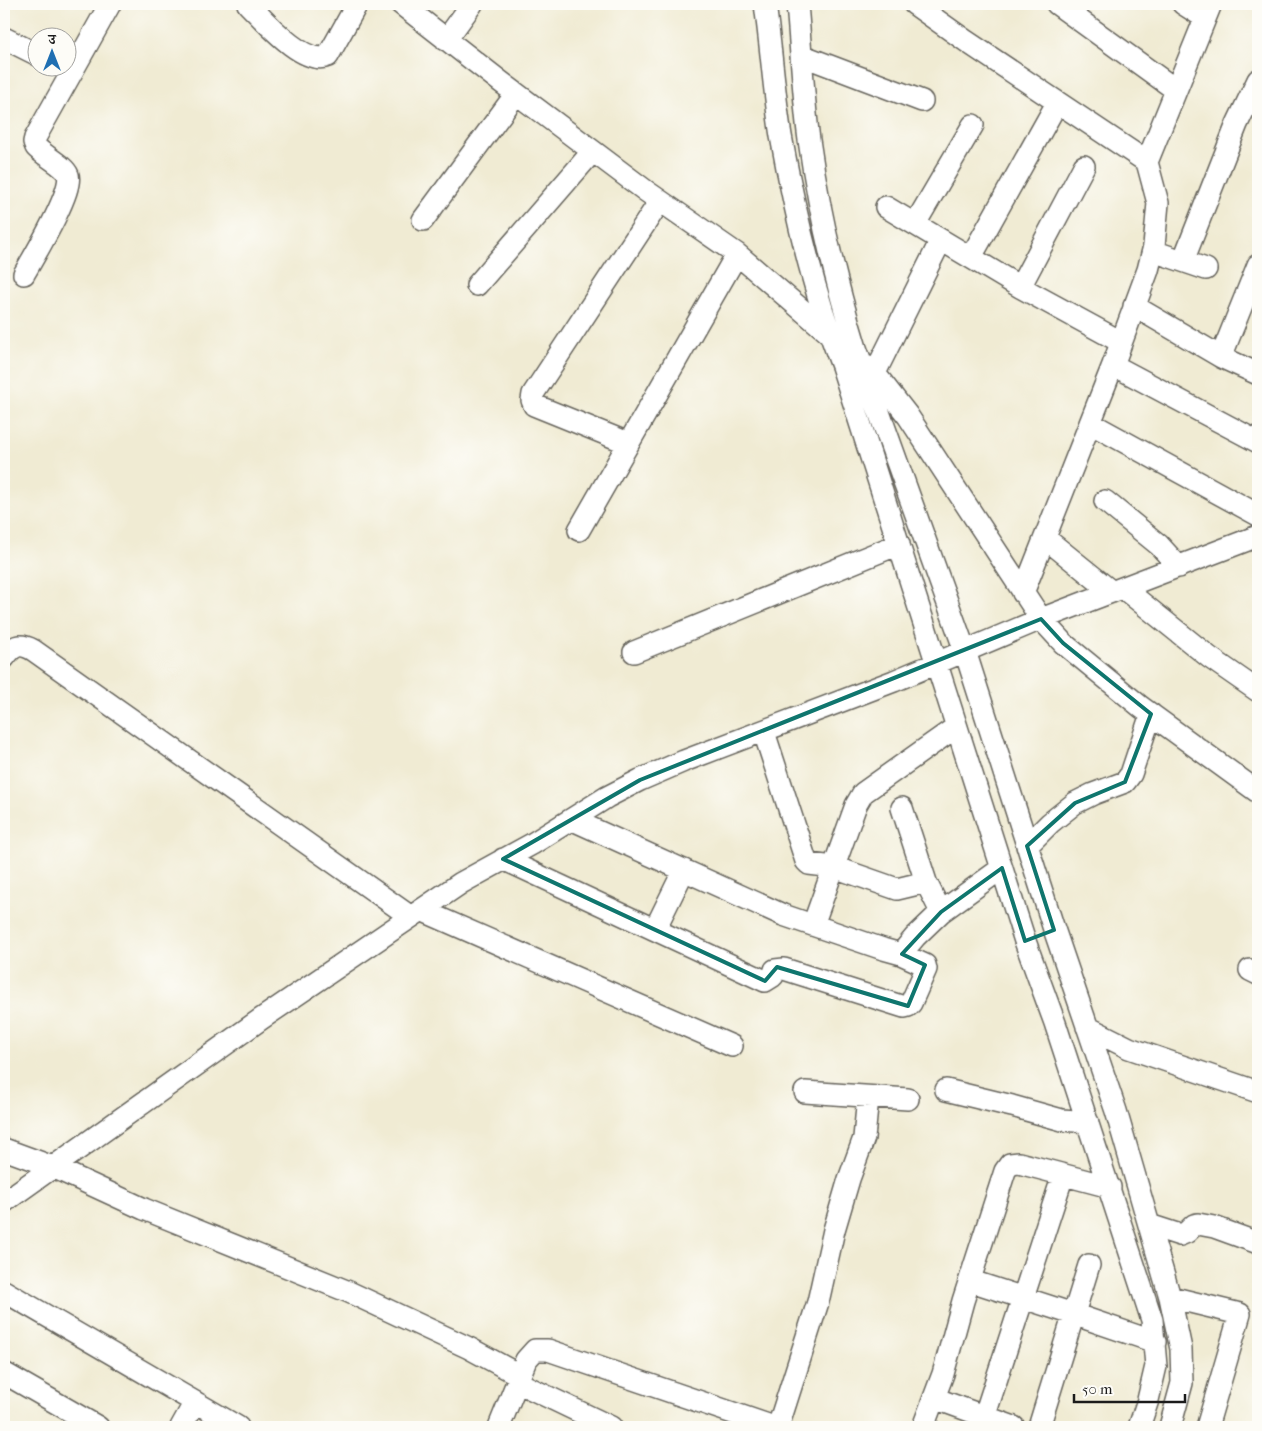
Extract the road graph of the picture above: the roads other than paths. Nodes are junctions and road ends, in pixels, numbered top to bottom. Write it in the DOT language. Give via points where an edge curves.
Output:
graph roads {
  1 [pos="110,4"];
  2 [pos="248,4"];
  3 [pos="357,4"];
  4 [pos="401,4"];
  5 [pos="472,4"];
  6 [pos="765,4"];
  7 [pos="797,4"];
  8 [pos="914,4"];
  9 [pos="1057,4"];
  10 [pos="1183,4"];
  11 [pos="1208,11"];
  12 [pos="4,38"];
  13 [pos="446,40"];
  14 [pos="28,50"];
  15 [pos="78,52"];
  16 [pos="801,55"];
  17 [pos="63,78"];
  18 [pos="1258,80"];
  19 [pos="1176,90"];
  20 [pos="516,94"];
  21 [pos="922,101"];
  22 [pos="1058,103"];
  23 [pos="972,125"];
  24 [pos="594,151"];
  25 [pos="1147,162"];
  26 [pos="1084,166"];
  27 [pos="660,201"];
  28 [pos="886,207"];
  29 [pos="423,220"];
  30 [pos="915,224"];
  31 [pos="941,240"];
  32 [pos="1153,250"];
  33 [pos="737,254"];
  34 [pos="970,257"];
  35 [pos="1183,261"];
  36 [pos="1258,265"];
  37 [pos="1206,269"];
  38 [pos="24,274"];
  39 [pos="477,285"];
  40 [pos="1020,287"];
  41 [pos="1134,306"];
  42 [pos="844,342"];
  43 [pos="1121,342"];
  44 [pos="1221,356"];
  45 [pos="1113,365"];
  46 [pos="875,373"];
  47 [pos="1258,374"];
  48 [pos="1090,423"];
  49 [pos="1258,442"];
  50 [pos="628,443"];
  51 [pos="1105,501"];
  52 [pos="1258,515"];
  53 [pos="579,530"];
  54 [pos="1258,536"];
  55 [pos="1045,538"];
  56 [pos="898,544"];
  57 [pos="1179,567"];
  58 [pos="1118,590"];
  59 [pos="1023,593"];
  60 [pos="1041,619"];
  61 [pos="634,652"];
  62 [pos="951,656"];
  63 [pos="4,658"];
  64 [pos="1258,691"];
  65 [pos="1152,714"];
  66 [pos="956,727"];
  67 [pos="764,732"];
  68 [pos="1258,792"];
  69 [pos="902,808"];
  70 [pos="572,820"];
  71 [pos="1027,846"];
  72 [pos="503,859"];
  73 [pos="834,866"];
  74 [pos="1002,868"];
  75 [pos="684,870"];
  76 [pos="926,882"];
  77 [pos="941,912"];
  78 [pos="416,914"];
  79 [pos="813,925"];
  80 [pos="655,929"];
  81 [pos="1039,936"];
  82 [pos="901,954"];
  83 [pos="1087,1027"];
  84 [pos="732,1046"];
  85 [pos="946,1090"];
  86 [pos="805,1092"];
  87 [pos="1258,1092"];
  88 [pos="868,1097"];
  89 [pos="908,1099"];
  90 [pos="1088,1122"];
  91 [pos="4,1149"];
  92 [pos="53,1167"];
  93 [pos="1063,1175"];
  94 [pos="1110,1187"];
  95 [pos="4,1202"];
  96 [pos="1149,1225"];
  97 [pos="1258,1243"];
  98 [pos="1088,1265"];
  99 [pos="970,1281"];
  100 [pos="4,1291"];
  101 [pos="1170,1297"];
  102 [pos="1022,1298"];
  103 [pos="1073,1314"];
  104 [pos="1249,1317"];
  105 [pos="1155,1342"];
  106 [pos="4,1373"];
  107 [pos="518,1379"];
  108 [pos="934,1398"];
  109 [pos="195,1402"];
  110 [pos="725,1419"];
  111 [pos="982,1422"];
  112 [pos="98,1427"];
  113 [pos="181,1427"];
  114 [pos="238,1427"];
  115 [pos="499,1427"];
  116 [pos="611,1427"];
  117 [pos="774,1427"];
  118 [pos="778,1427"];
  119 [pos="923,1427"];
  120 [pos="1014,1427"];
  121 [pos="1038,1427"];
  122 [pos="1138,1427"];
  123 [pos="1170,1427"];
  124 [pos="1207,1427"];
  1 -- 15 [label="street"];
  2 -- 3 [label="street" via="300,51 322,59 328,56"];
  4 -- 13 [label="street"];
  5 -- 13 [label="street"];
  6 -- 42 [label="street" via="781,135 805,250"];
  7 -- 16 [label="street"];
  8 -- 22 [label="street"];
  9 -- 19 [label="street"];
  10 -- 11 [label="street"];
  11 -- 19 [label="street"];
  12 -- 14 [label="street"];
  13 -- 20 [label="street"];
  16 -- 21 [label="street"];
  16 -- 42 [label="street" via="809,138 841,298"];
  17 -- 38 [label="street" via="34,142 40,152 67,173 70,182 55,218"];
  18 -- 35 [label="street" via="1237,124"];
  19 -- 25 [label="street"];
  20 -- 24 [label="street"];
  20 -- 29 [label="street"];
  22 -- 25 [label="street"];
  22 -- 34 [label="street"];
  23 -- 30 [label="street"];
  24 -- 27 [label="street"];
  24 -- 39 [label="street"];
  25 -- 32 [label="street" via="1158,204"];
  26 -- 40 [label="street"];
  27 -- 33 [label="street"];
  27 -- 50 [label="street" via="532,400 534,405"];
  28 -- 30 [label="street"];
  30 -- 31 [label="street"];
  31 -- 34 [label="street"];
  31 -- 46 [label="street"];
  32 -- 35 [label="street"];
  32 -- 41 [label="street"];
  33 -- 42 [label="street"];
  33 -- 50 [label="street"];
  34 -- 40 [label="street"];
  35 -- 37 [label="street"];
  36 -- 44 [label="street"];
  40 -- 43 [label="street"];
  41 -- 43 [label="street"];
  41 -- 44 [label="street"];
  42 -- 46 [label="street"];
  42 -- 56 [label="street" via="842,366"];
  42 -- 62 [label="street"];
  43 -- 45 [label="street"];
  44 -- 47 [label="street"];
  45 -- 48 [label="street"];
  45 -- 49 [label="street"];
  46 -- 59 [label="street" via="908,416"];
  48 -- 52 [label="street"];
  48 -- 55 [label="street"];
  50 -- 53 [label="street"];
  51 -- 57 [label="street" via="1159,545"];
  54 -- 57 [label="street"];
  55 -- 58 [label="street"];
  55 -- 59 [label="street"];
  56 -- 61 [label="street"];
  56 -- 62 [label="street"];
  57 -- 58 [label="street"];
  58 -- 60 [label="street"];
  58 -- 64 [label="street"];
  59 -- 60 [label="street"];
  60 -- 62 [label="street"];
  60 -- 65 [label="street" via="1063,643"];
  62 -- 66 [label="street"];
  62 -- 67 [label="street"];
  62 -- 71 [label="street"];
  63 -- 78 [label="street" via="14,648 25,645"];
  65 -- 68 [label="street"];
  65 -- 71 [label="street" via="1131,774 1125,782 1075,803"];
  66 -- 73 [label="street" via="862,793"];
  66 -- 74 [label="street"];
  67 -- 70 [label="street" via="640,780"];
  67 -- 73 [label="street" via="806,861"];
  69 -- 76 [label="street"];
  70 -- 72 [label="street"];
  70 -- 75 [label="street"];
  71 -- 81 [label="street"];
  72 -- 78 [label="street"];
  72 -- 80 [label="street"];
  73 -- 76 [label="street" via="897,889"];
  73 -- 79 [label="street"];
  74 -- 77 [label="street"];
  74 -- 81 [label="street"];
  75 -- 79 [label="street"];
  75 -- 80 [label="street"];
  76 -- 77 [label="street"];
  77 -- 82 [label="street"];
  78 -- 84 [label="street"];
  78 -- 92 [label="street"];
  79 -- 82 [label="street"];
  80 -- 82 [label="street" via="765,981 773,976 775,970 784,969 904,1007 911,1003 926,969 922,963"];
  81 -- 83 [label="street"];
  81 -- 90 [label="street" via="1055,1022"];
  83 -- 87 [label="street" via="1129,1048"];
  83 -- 96 [label="street" via="1116,1111"];
  85 -- 90 [label="street" via="1062,1120"];
  86 -- 88 [label="street"];
  88 -- 89 [label="street"];
  88 -- 118 [label="street" via="864,1138 834,1230 818,1302"];
  90 -- 94 [label="street"];
  91 -- 92 [label="street"];
  92 -- 95 [label="street"];
  92 -- 107 [label="street" via="349,1292 470,1348"];
  93 -- 94 [label="street"];
  93 -- 99 [label="street" via="1019,1163 1010,1164"];
  93 -- 102 [label="street"];
  94 -- 105 [label="street" via="1152,1320"];
  96 -- 97 [label="street" via="1180,1235 1194,1225 1204,1224"];
  96 -- 101 [label="street"];
  98 -- 103 [label="street"];
  99 -- 102 [label="street"];
  99 -- 108 [label="street"];
  100 -- 109 [label="street"];
  101 -- 104 [label="street"];
  101 -- 123 [label="street" via="1181,1349 1182,1383"];
  102 -- 103 [label="street"];
  102 -- 111 [label="street"];
  103 -- 105 [label="street"];
  103 -- 121 [label="street"];
  104 -- 124 [label="street"];
  105 -- 122 [label="street" via="1156,1366"];
  106 -- 112 [label="street"];
  107 -- 110 [label="street" via="526,1360 535,1350 548,1350"];
  107 -- 115 [label="street"];
  107 -- 116 [label="street"];
  108 -- 111 [label="street"];
  108 -- 119 [label="street"];
  109 -- 113 [label="street"];
  109 -- 114 [label="street"];
  110 -- 117 [label="street"];
  111 -- 120 [label="street"];
}
